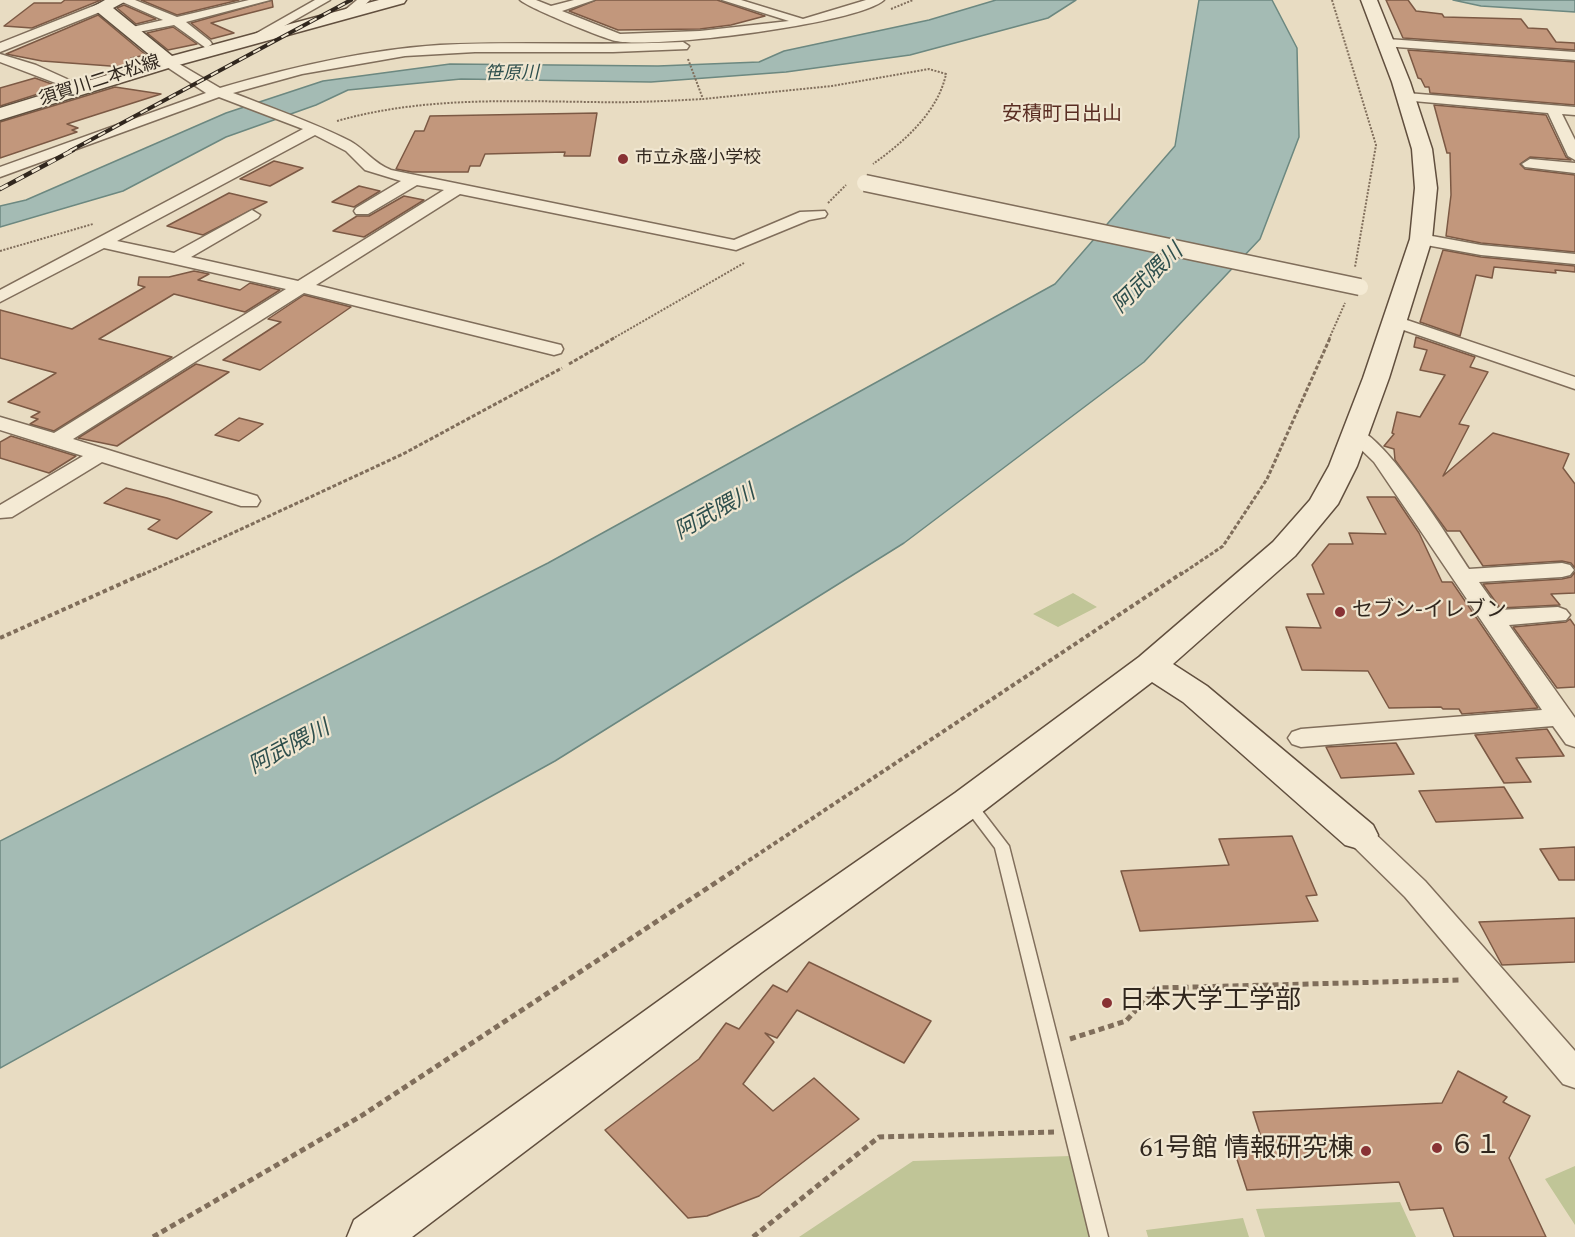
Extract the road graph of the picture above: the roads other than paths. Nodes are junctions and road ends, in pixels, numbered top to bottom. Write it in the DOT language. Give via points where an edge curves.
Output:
graph roads {
  1 [pos="120,0"];
  2 [pos="124,0"];
  3 [pos="264,0"];
  4 [pos="364,0"];
  5 [pos="398,0"];
  6 [pos="526,0"];
  7 [pos="588,0"];
  8 [pos="728,0"];
  9 [pos="878,0"];
  10 [pos="1369,0"];
  11 [pos="317,1"];
  12 [pos="94,4"];
  13 [pos="174,6"];
  14 [pos="551,10"];
  15 [pos="154,12"];
  16 [pos="349,13"];
  17 [pos="177,21"];
  18 [pos="808,22"];
  19 [pos="132,32"];
  20 [pos="254,38"];
  21 [pos="1388,43"];
  22 [pos="206,44"];
  23 [pos="0,48"];
  24 [pos="685,52"];
  25 [pos="1575,56"];
  26 [pos="0,58"];
  27 [pos="168,62"];
  28 [pos="82,89"];
  29 [pos="220,93"];
  30 [pos="1407,97"];
  31 [pos="1553,109"];
  32 [pos="1575,111"];
  33 [pos="0,114"];
  34 [pos="312,128"];
  35 [pos="1575,156"];
  36 [pos="1530,164"];
  37 [pos="1575,168"];
  38 [pos="0,172"];
  39 [pos="414,180"];
  40 [pos="865,183"];
  41 [pos="455,190"];
  42 [pos="213,193"];
  43 [pos="362,211"];
  44 [pos="819,214"];
  45 [pos="252,215"];
  46 [pos="150,216"];
  47 [pos="1421,239"];
  48 [pos="104,243"];
  49 [pos="176,259"];
  50 [pos="1575,259"];
  51 [pos="1356,283"];
  52 [pos="302,287"];
  53 [pos="0,297"];
  54 [pos="1395,321"];
  55 [pos="554,349"];
  56 [pos="1575,383"];
  57 [pos="0,423"];
  58 [pos="1355,434"];
  59 [pos="58,440"];
  60 [pos="100,454"];
  61 [pos="249,501"];
  62 [pos="4,512"];
  63 [pos="1562,570"];
  64 [pos="1463,576"];
  65 [pos="1558,615"];
  66 [pos="1492,618"];
  67 [pos="1151,665"];
  68 [pos="1568,728"];
  69 [pos="1301,738"];
  70 [pos="968,803"];
  71 [pos="1359,835"];
  72 [pos="1575,1074"];
  73 [pos="372,1237"];
  74 [pos="1099,1237"];
  1 -- 12 [label="street"];
  2 -- 15 [label="street"];
  3 -- 17 [label="street"];
  4 -- 16 [label="street"];
  5 -- 16 [label="street"];
  6 -- 14 [label="street"];
  7 -- 14 [label="street"];
  8 -- 18 [label="street"];
  9 -- 18 [label="street"];
  10 -- 21 [label="street"];
  11 -- 20 [label="street"];
  12 -- 19 [label="street, 須賀川二本松線"];
  12 -- 23 [label="street"];
  13 -- 15 [label="street"];
  14 -- 18 [label="street" via="618,38 700,35"];
  15 -- 17 [label="street"];
  16 -- 20 [label="street"];
  17 -- 19 [label="street"];
  17 -- 22 [label="street"];
  19 -- 27 [label="street, 須賀川二本松線"];
  20 -- 27 [label="street"];
  21 -- 25 [label="street"];
  21 -- 30 [label="street"];
  24 -- 29 [label="street" via="490,47 426,50 318,67"];
  26 -- 28 [label="street" via="23,63"];
  27 -- 28 [label="street, 須賀川二本松線"];
  27 -- 29 [label="street"];
  28 -- 33 [label="street, 須賀川二本松線"];
  29 -- 34 [label="street"];
  29 -- 38 [label="street"];
  30 -- 31 [label="street"];
  30 -- 47 [label="street" via="1422,149 1426,188"];
  31 -- 32 [label="street"];
  31 -- 35 [label="street"];
  34 -- 39 [label="street" via="351,148 370,167"];
  34 -- 46 [label="street" via="208,188"];
  36 -- 37 [label="street"];
  39 -- 41 [label="street"];
  39 -- 43 [label="street"];
  40 -- 51 [label="street, bridge"];
  41 -- 44 [label="street" via="736,245 806,215"];
  41 -- 52 [label="street"];
  42 -- 46 [label="street" via="171,212"];
  45 -- 49 [label="street"];
  46 -- 48 [label="street"];
  47 -- 50 [label="street" via="1481,250"];
  47 -- 54 [label="street"];
  48 -- 49 [label="street"];
  48 -- 53 [label="street"];
  49 -- 52 [label="street"];
  52 -- 55 [label="street"];
  52 -- 59 [label="street"];
  54 -- 56 [label="street"];
  54 -- 58 [label="street"];
  57 -- 59 [label="street"];
  58 -- 64 [label="street" via="1381,458"];
  58 -- 67 [label="street" via="1323,504 1284,549"];
  59 -- 60 [label="street"];
  60 -- 61 [label="street"];
  60 -- 62 [label="street"];
  63 -- 64 [label="street"];
  64 -- 66 [label="street"];
  65 -- 66 [label="street"];
  66 -- 68 [label="street"];
  67 -- 70 [label="street"];
  67 -- 71 [label="street" via="1195,694"];
  68 -- 69 [label="street"];
  70 -- 73 [label="street" via="747,960"];
  70 -- 74 [label="lane" via="1002,846"];
  71 -- 72 [label="street" via="1415,890"];
}
